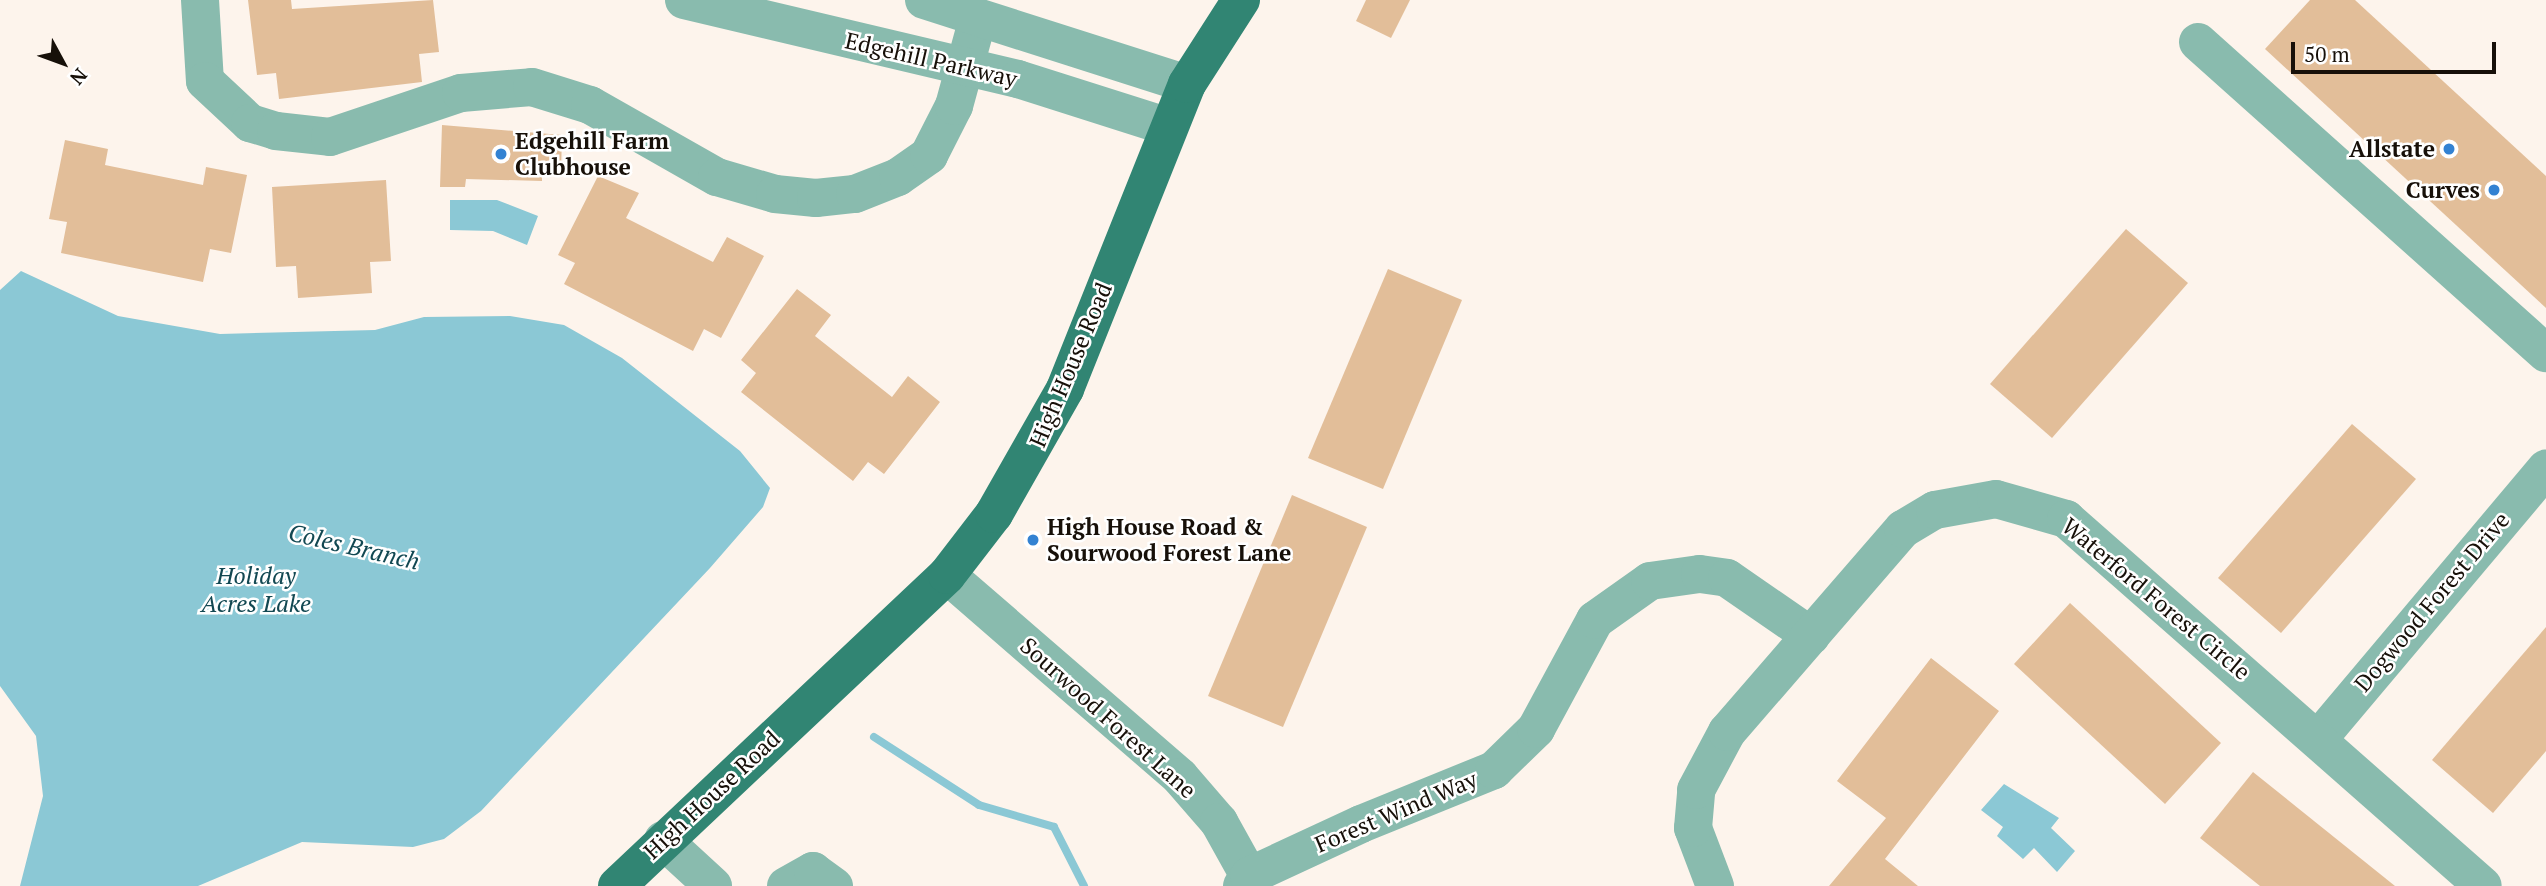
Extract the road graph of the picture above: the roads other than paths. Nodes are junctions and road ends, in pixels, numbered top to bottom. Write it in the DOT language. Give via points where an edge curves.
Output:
graph roads {
  1 [pos="200,0"];
  2 [pos="690,0"];
  3 [pos="924,0"];
  4 [pos="1241,0"];
  5 [pos="977,22"];
  6 [pos="2197,42"];
  7 [pos="965,69"];
  8 [pos="1187,85"];
  9 [pos="1169,127"];
  10 [pos="2546,353"];
  11 [pos="2546,469"];
  12 [pos="947,575"];
  13 [pos="1811,636"];
  14 [pos="2320,737"];
  15 [pos="663,840"];
  16 [pos="1246,881"];
  17 [pos="617,886"];
  18 [pos="713,886"];
  19 [pos="786,886"];
  20 [pos="834,886"];
  21 [pos="1715,886"];
  22 [pos="2483,886"];
  1 -- 7 [label="street" via="205,81 263,127 330,137 461,93 532,87 600,110 717,177 775,194 855,194 898,177 942,136"];
  2 -- 7 [label="street, Edgehill Parkway"];
  3 -- 5 [label="street, Edgehill Parkway"];
  4 -- 8 [label="main road, High House Road"];
  5 -- 7 [label="street"];
  5 -- 8 [label="street, Edgehill Parkway"];
  6 -- 10 [label="street"];
  7 -- 9 [label="street, Edgehill Parkway" via="1072,93"];
  8 -- 9 [label="main road, High House Road"];
  9 -- 12 [label="main road, High House Road" via="1035,452"];
  11 -- 14 [label="street, Dogwood Forest Drive"];
  12 -- 15 [label="main road, High House Road"];
  12 -- 16 [label="street, Sourwood Forest Lane" via="1180,777 1219,822"];
  13 -- 14 [label="street, Waterford Forest Circle" via="1903,529 1962,502 2026,502 2066,519"];
  13 -- 16 [label="street, Forest Wind Way" via="1727,578 1700,573 1650,581 1595,620 1536,729 1493,771"];
  13 -- 21 [label="street, Waterford Forest Circle" via="1727,732 1696,790 1693,828"];
  14 -- 22 [label="street, Waterford Forest Circle"];
  15 -- 17 [label="main road, High House Road"];
  15 -- 18 [label="street"];
  19 -- 20 [label="street" via="813,871"];
}
